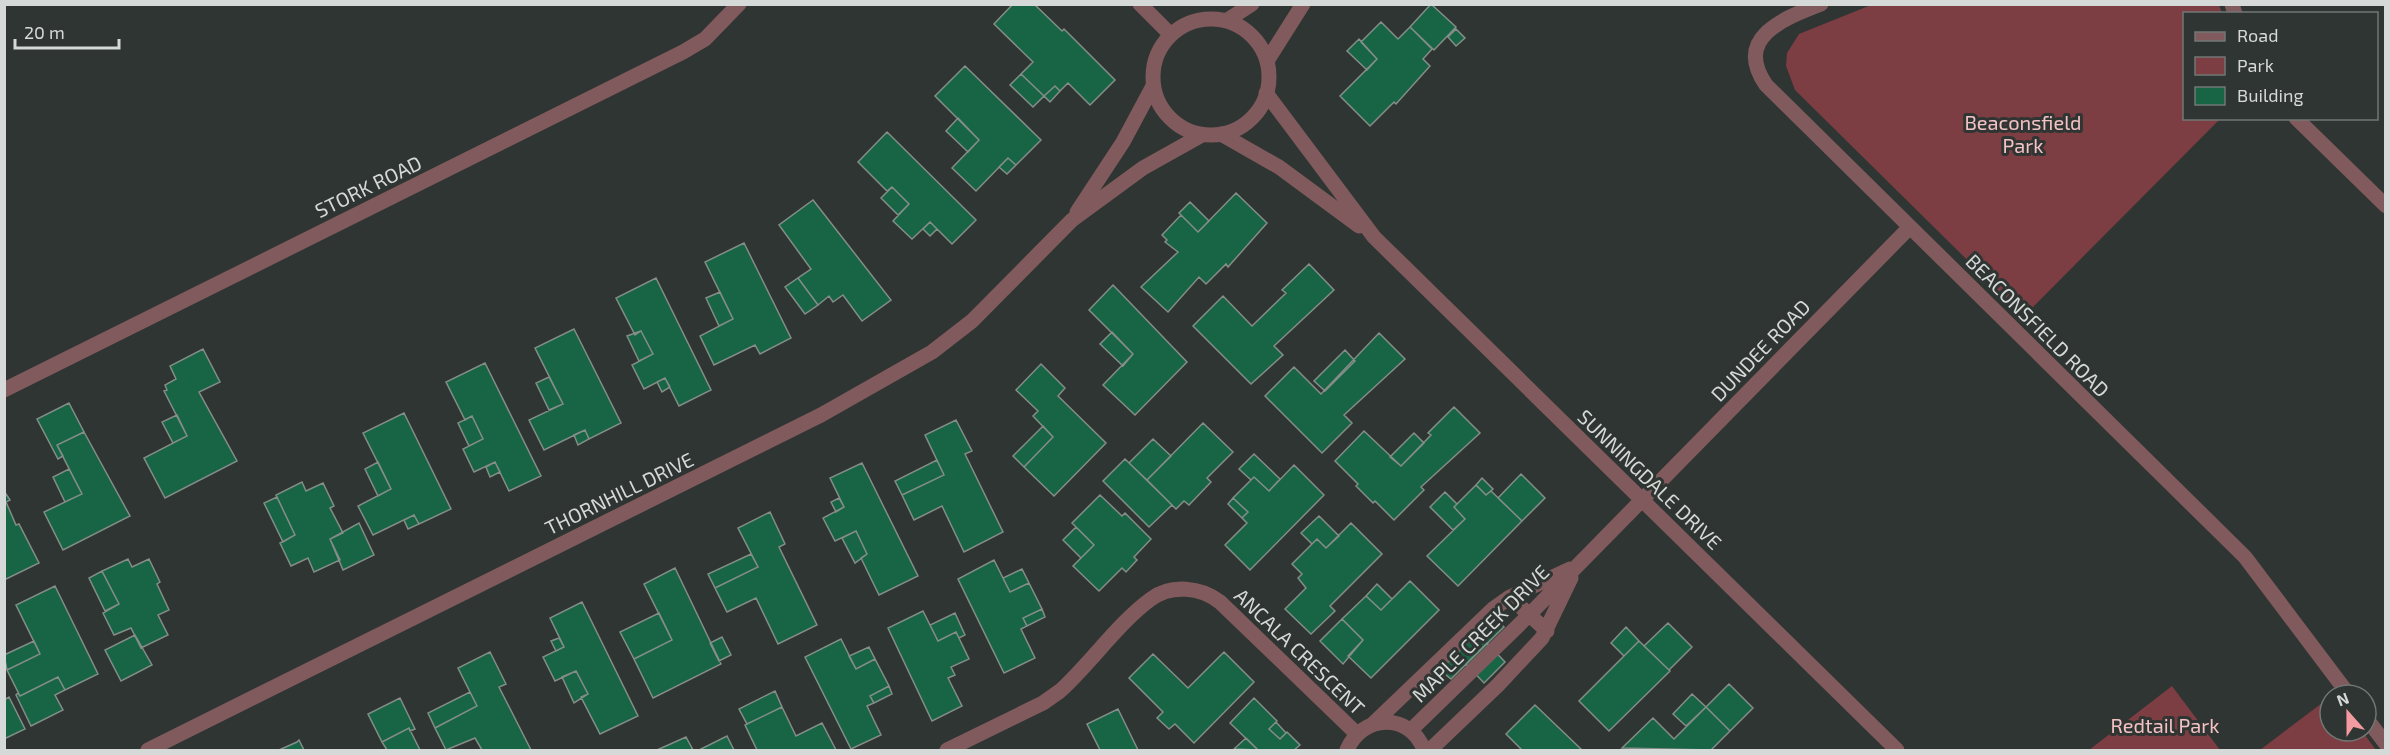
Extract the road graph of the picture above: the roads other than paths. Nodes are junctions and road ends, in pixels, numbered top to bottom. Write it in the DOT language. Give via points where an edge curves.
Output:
graph roads {
  1 [pos="739,4"];
  2 [pos="1140,4"];
  3 [pos="1252,4"];
  4 [pos="1304,4"];
  5 [pos="1821,4"];
  6 [pos="1226,21"];
  7 [pos="1171,35"];
  8 [pos="1267,62"];
  9 [pos="1153,86"];
  10 [pos="1266,93"];
  11 [pos="2298,120"];
  12 [pos="1221,134"];
  13 [pos="1202,135"];
  14 [pos="2385,206"];
  15 [pos="1072,220"];
  16 [pos="1909,228"];
  17 [pos="1374,237"];
  18 [pos="4,390"];
  19 [pos="1641,501"];
  20 [pos="1578,565"];
  21 [pos="1510,597"];
  22 [pos="1529,615"];
  23 [pos="1547,631"];
  24 [pos="2340,683"];
  25 [pos="1373,724"];
  26 [pos="1410,730"];
  27 [pos="1357,734"];
  28 [pos="148,750"];
  29 [pos="947,750"];
  30 [pos="1347,750"];
  31 [pos="1424,750"];
  32 [pos="1430,750"];
  33 [pos="1897,750"];
  1 -- 18 [label="street, STORK ROAD" via="705,39 683,52"];
  2 -- 7 [label="street"];
  3 -- 6 [label="street"];
  4 -- 8 [label="street"];
  5 -- 16 [label="street, BEACONSFIELD ROAD" via="1777,22 1765,33 1757,53 1758,74"];
  6 -- 7 [label="street" via="1206,19 1187,24"];
  6 -- 8 [label="street" via="1244,29"];
  7 -- 9 [label="street" via="1159,50"];
  8 -- 10 [label="street"];
  9 -- 13 [label="street" via="1170,119"];
  9 -- 15 [label="street, THORNHILL DRIVE" via="1123,142"];
  10 -- 12 [label="street" via="1253,117"];
  10 -- 17 [label="street, SUNNINGDALE DRIVE"];
  11 -- 14 [label="street"];
  12 -- 13 [label="street"];
  12 -- 17 [label="street, SUNNINGDALE DRIVE" via="1279,167"];
  13 -- 15 [label="street, THORNHILL DRIVE" via="1143,168"];
  15 -- 28 [label="street, THORNHILL DRIVE" via="972,321 932,352 821,415"];
  16 -- 19 [label="street, DUNDEE ROAD"];
  16 -- 24 [label="street, BEACONSFIELD ROAD" via="2245,557"];
  17 -- 19 [label="street, SUNNINGDALE DRIVE"];
  19 -- 20 [label="street, MAPLE CREEK DRIVE"];
  19 -- 33 [label="street, SUNNINGDALE DRIVE"];
  20 -- 21 [label="street, MAPLE CREEK DRIVE"];
  20 -- 22 [label="street, MAPLE CREEK DRIVE"];
  20 -- 23 [label="street"];
  21 -- 22 [label="street"];
  21 -- 25 [label="street, MAPLE CREEK DRIVE"];
  22 -- 23 [label="street"];
  22 -- 26 [label="street, MAPLE CREEK DRIVE"];
  23 -- 32 [label="street"];
  25 -- 26 [label="street" via="1391,722"];
  25 -- 27 [label="street, MAPLE CREEK DRIVE"];
  26 -- 31 [label="street"];
  27 -- 29 [label="street, ANCALA CRESCENT" via="1220,602 1205,593 1178,589 1152,598 1060,691 1043,703"];
  27 -- 30 [label="street"];
}
